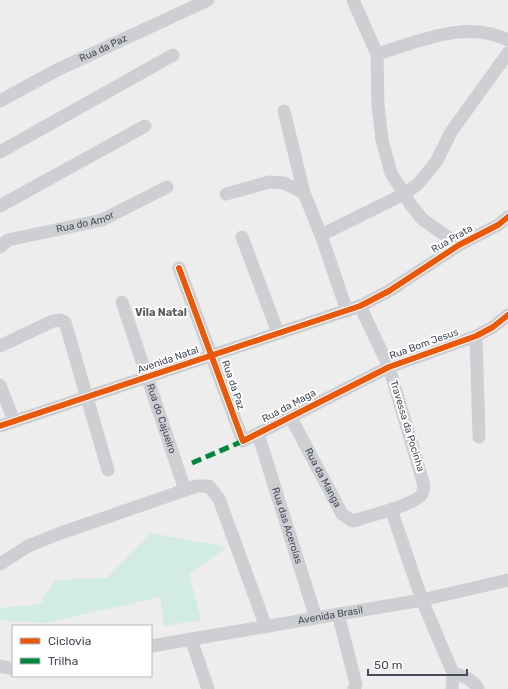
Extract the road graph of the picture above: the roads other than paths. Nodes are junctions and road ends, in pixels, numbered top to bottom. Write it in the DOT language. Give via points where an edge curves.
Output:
graph roads {
  1 [pos="208,0"];
  2 [pos="353,0"];
  3 [pos="508,40"];
  4 [pos="508,53"];
  5 [pos="377,54"];
  6 [pos="173,55"];
  7 [pos="0,102"];
  8 [pos="284,111"];
  9 [pos="145,126"];
  10 [pos="0,152"];
  11 [pos="167,187"];
  12 [pos="304,193"];
  13 [pos="226,194"];
  14 [pos="404,194"];
  15 [pos="0,206"];
  16 [pos="508,216"];
  17 [pos="321,235"];
  18 [pos="242,236"];
  19 [pos="459,245"];
  20 [pos="0,247"];
  21 [pos="179,268"];
  22 [pos="406,280"];
  23 [pos="122,302"];
  24 [pos="360,306"];
  25 [pos="346,311"];
  26 [pos="508,315"];
  27 [pos="278,333"];
  28 [pos="476,336"];
  29 [pos="0,346"];
  30 [pos="212,355"];
  31 [pos="389,367"];
  32 [pos="148,377"];
  33 [pos="0,384"];
  34 [pos="345,389"];
  35 [pos="87,397"];
  36 [pos="290,416"];
  37 [pos="14,421"];
  38 [pos="0,426"];
  39 [pos="258,434"];
  40 [pos="479,437"];
  41 [pos="243,441"];
  42 [pos="108,470"];
  43 [pos="185,490"];
  44 [pos="391,509"];
  45 [pos="0,564"];
  46 [pos="508,580"];
  47 [pos="422,600"];
  48 [pos="338,614"];
  49 [pos="316,618"];
  50 [pos="266,627"];
  51 [pos="191,639"];
  52 [pos="152,646"];
  53 [pos="0,666"];
  54 [pos="12,669"];
  55 [pos="453,673"];
  56 [pos="208,689"];
  57 [pos="354,689"];
  58 [pos="452,689"];
  59 [pos="478,689"];
  1 -- 7 [label="street, Rua da Paz" via="57,70"];
  2 -- 5 [label="street"];
  3 -- 5 [label="street" via="478,31 452,32"];
  4 -- 14 [label="street" via="451,132 436,162 418,184"];
  5 -- 14 [label="street" via="382,140 391,174"];
  6 -- 10 [label="street"];
  8 -- 12 [label="street"];
  9 -- 15 [label="street"];
  11 -- 20 [label="street, Rua do Amor" via="112,216 8,240"];
  12 -- 13 [label="street" via="284,183 269,182"];
  12 -- 17 [label="street"];
  14 -- 17 [label="street"];
  14 -- 19 [label="street" via="422,219"];
  16 -- 19 [label="street, Rua Prata" via="492,228"];
  17 -- 25 [label="street"];
  18 -- 27 [label="street"];
  19 -- 22 [label="street, Rua Prata"];
  21 -- 30 [label="street, Rua da Paz"];
  22 -- 24 [label="street, Avenida Natal" via="390,292"];
  23 -- 32 [label="street, Rua do Cajueiro"];
  24 -- 25 [label="street, Avenida Natal"];
  24 -- 31 [label="street, Travessa da Pocinha"];
  25 -- 27 [label="street, Avenida Natal"];
  26 -- 28 [label="street, Rua Bom Jesus"];
  27 -- 30 [label="street, Avenida Natal"];
  28 -- 31 [label="street, Rua Bom Jesus"];
  28 -- 40 [label="street"];
  29 -- 35 [label="street" via="53,321 65,322"];
  30 -- 32 [label="street, Avenida Natal"];
  30 -- 41 [label="street, Rua da Paz"];
  31 -- 34 [label="street, Rua Bom Jesus"];
  31 -- 44 [label="street, Travessa da Pocinha" via="424,489 422,495 416,499"];
  32 -- 35 [label="street, Avenida Natal"];
  32 -- 43 [label="street, Rua do Cajueiro"];
  33 -- 37 [label="street"];
  34 -- 36 [label="street, Rua da Maga"];
  35 -- 37 [label="street, Avenida Natal"];
  35 -- 42 [label="street"];
  36 -- 39 [label="street, Rua da Maga"];
  36 -- 44 [label="street, Rua da Manga" via="346,519 352,521"];
  37 -- 38 [label="street, Avenida Natal"];
  39 -- 41 [label="street, Rua da Maga"];
  39 -- 49 [label="street, Rua das Acerolas"];
  43 -- 45 [label="street" via="28,546"];
  43 -- 50 [label="street" via="209,486 219,499"];
  44 -- 47 [label="street"];
  46 -- 47 [label="street, Avenida Brasil"];
  47 -- 48 [label="street, Avenida Brasil"];
  47 -- 55 [label="street"];
  48 -- 49 [label="street, Avenida Brasil"];
  48 -- 57 [label="street" via="356,684"];
  49 -- 50 [label="street, Avenida Brasil"];
  50 -- 51 [label="street, Avenida Brasil"];
  51 -- 52 [label="street, Avenida Brasil"];
  51 -- 56 [label="street"];
  53 -- 54 [label="street"];
  55 -- 58 [label="street"];
  55 -- 59 [label="street" via="466,677"];
}
